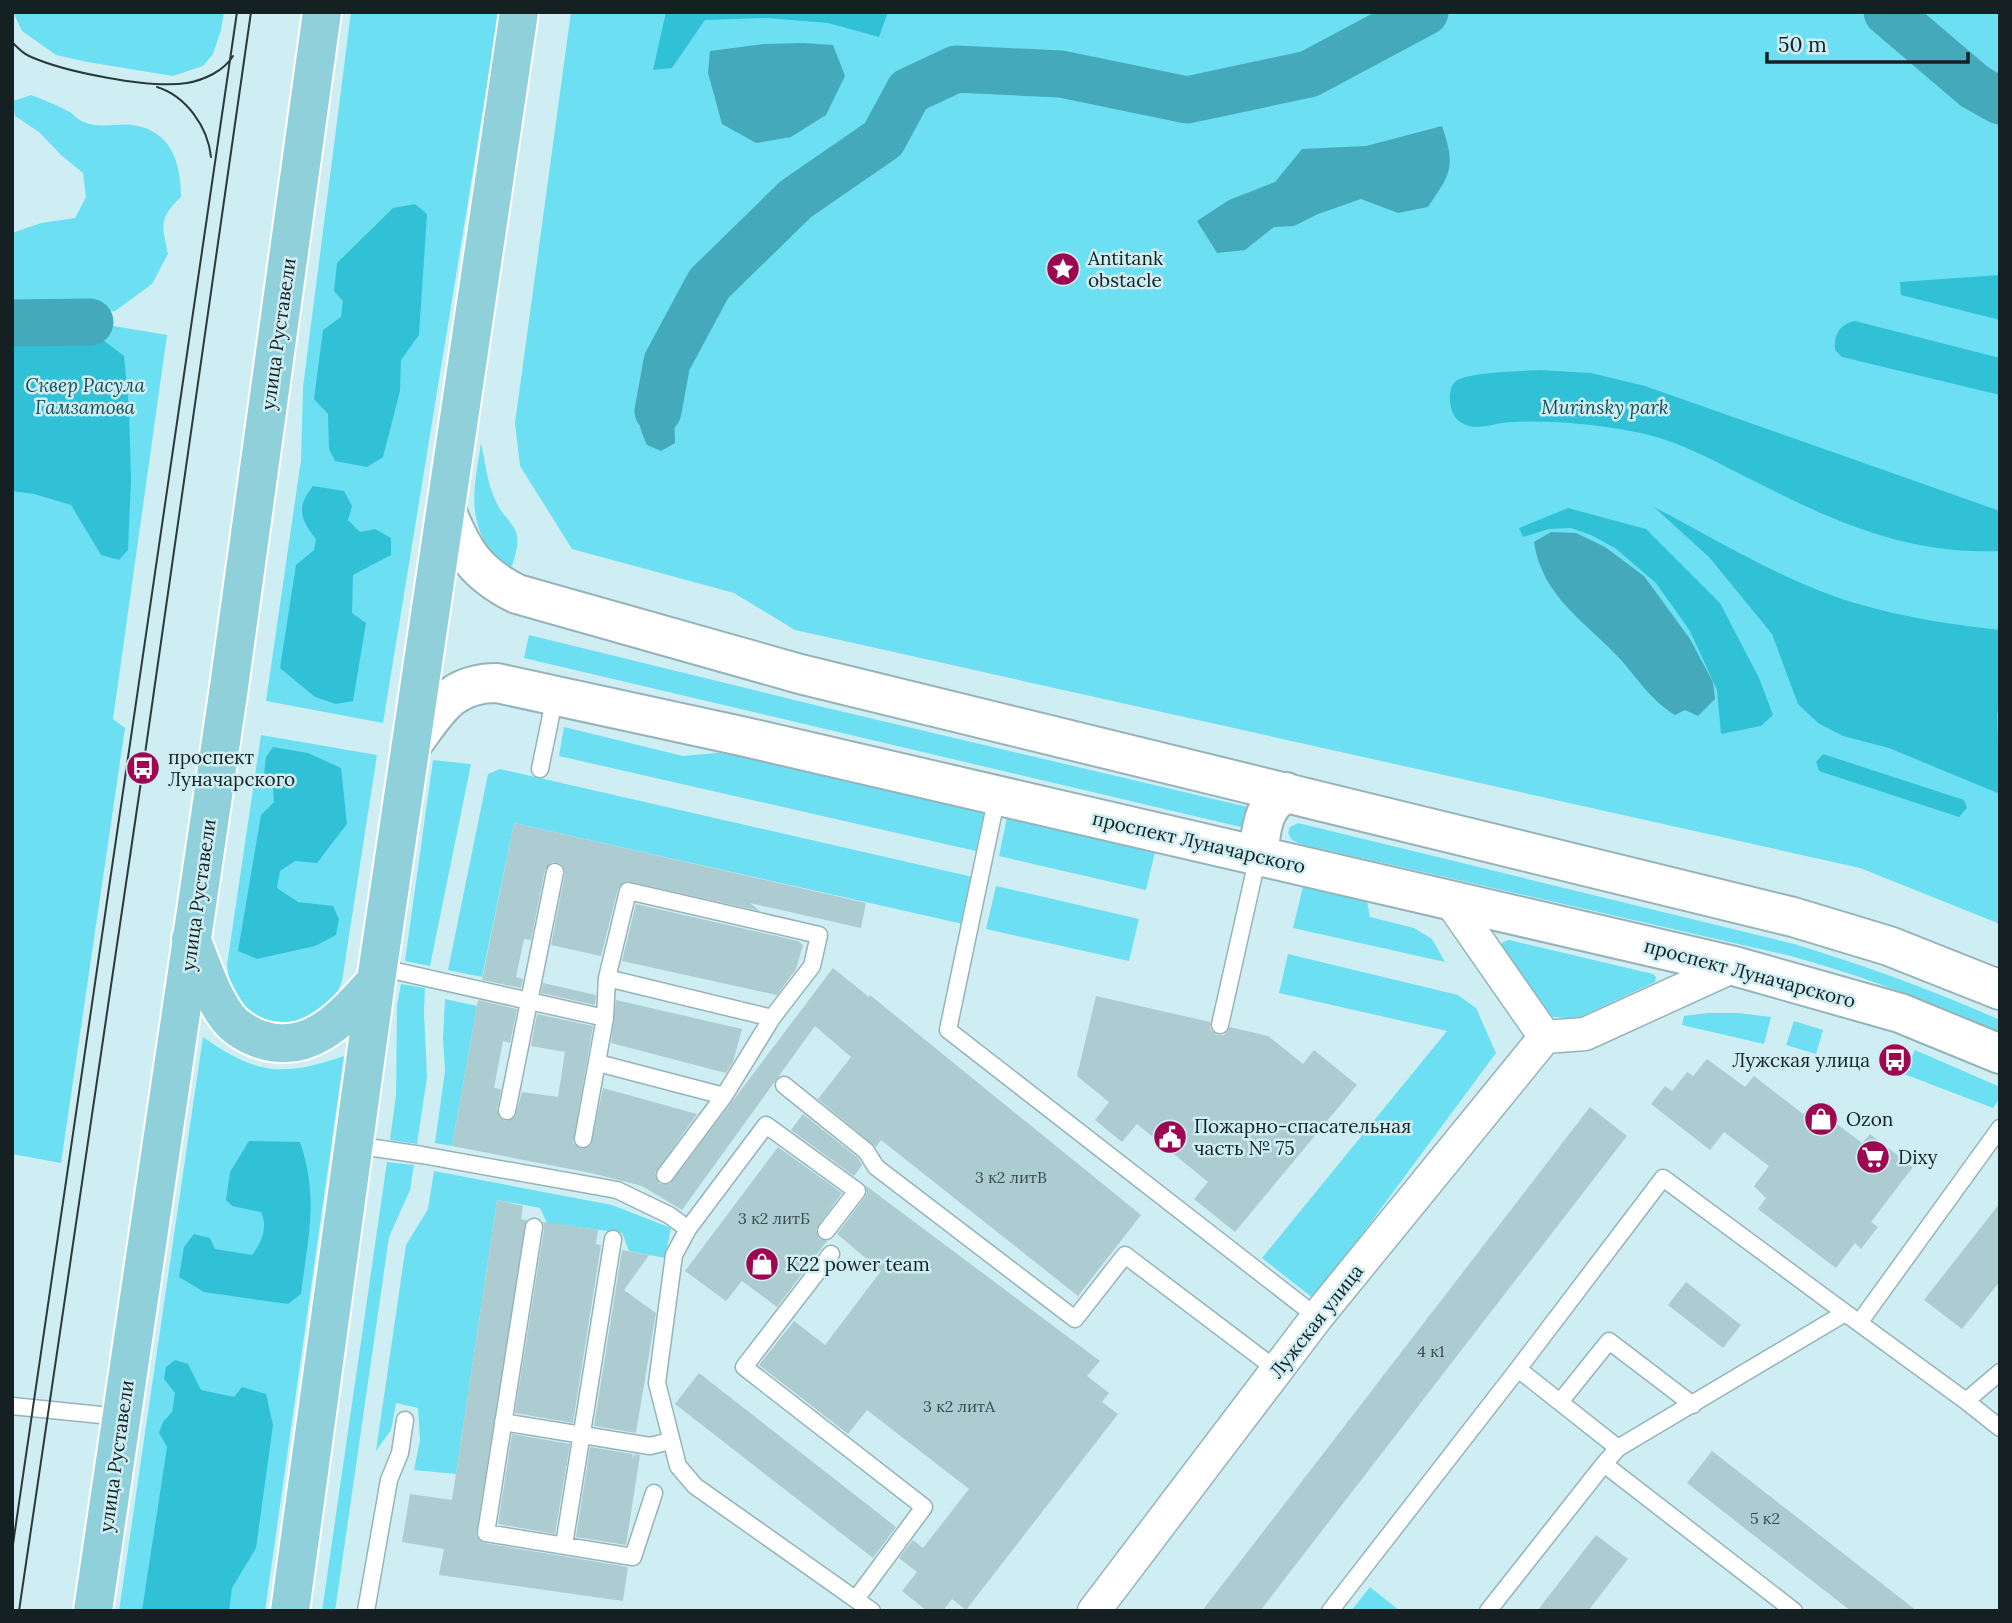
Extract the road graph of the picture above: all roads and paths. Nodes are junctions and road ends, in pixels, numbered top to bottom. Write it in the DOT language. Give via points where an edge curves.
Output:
graph roads {
  1 [pos="323,12"];
  2 [pos="519,12"];
  3 [pos="446,510"];
  4 [pos="555,696"];
  5 [pos="412,743"];
  6 [pos="540,769"];
  7 [pos="1286,792"];
  8 [pos="997,796"];
  9 [pos="1258,855"];
  10 [pos="555,872"];
  11 [pos="1449,899"];
  12 [pos="191,939"];
  13 [pos="1734,966"];
  14 [pos="377,974"];
  15 [pos="607,978"];
  16 [pos="2000,990"];
  17 [pos="530,1002"];
  18 [pos="605,1018"];
  19 [pos="772,1018"];
  20 [pos="1220,1025"];
  21 [pos="1545,1037"];
  22 [pos="2000,1054"];
  23 [pos="598,1063"];
  24 [pos="784,1085"];
  25 [pos="724,1097"];
  26 [pos="507,1111"];
  27 [pos="2000,1128"];
  28 [pos="583,1139"];
  29 [pos="354,1145"];
  30 [pos="665,1175"];
  31 [pos="534,1227"];
  32 [pos="688,1229"];
  33 [pos="826,1231"];
  34 [pos="613,1239"];
  35 [pos="831,1254"];
  36 [pos="1845,1313"];
  37 [pos="1317,1317"];
  38 [pos="1858,1324"];
  39 [pos="1518,1369"];
  40 [pos="1277,1370"];
  41 [pos="2000,1372"];
  42 [pos="1966,1401"];
  43 [pos="1560,1402"];
  44 [pos="1693,1405"];
  45 [pos="12,1406"];
  46 [pos="121,1417"];
  47 [pos="405,1420"];
  48 [pos="503,1422"];
  49 [pos="2000,1428"];
  50 [pos="582,1435"];
  51 [pos="670,1441"];
  52 [pos="1618,1448"];
  53 [pos="1604,1464"];
  54 [pos="654,1493"];
  55 [pos="564,1545"];
  56 [pos="856,1599"];
  57 [pos="93,1611"];
  58 [pos="290,1611"];
  59 [pos="366,1611"];
  60 [pos="872,1611"];
  61 [pos="1094,1611"];
  62 [pos="1329,1611"];
  63 [pos="1488,1611"];
  64 [pos="1794,1611"];
  1 -- 12 [label="main road, улица Руставели"];
  2 -- 3 [label="main road"];
  3 -- 5 [label="main road"];
  3 -- 7 [label="main road" via="459,542 479,569 517,594 800,674"];
  4 -- 5 [label="main road, проспект Луначарского" via="480,683 446,699"];
  4 -- 6 [label="lane"];
  4 -- 8 [label="main road, проспект Луначарского"];
  5 -- 14 [label="main road"];
  7 -- 9 [label="main road" via="1264,816"];
  7 -- 16 [label="main road" via="1793,917 1889,946"];
  8 -- 9 [label="main road, проспект Луначарского"];
  8 -- 37 [label="lane" via="948,1030"];
  9 -- 11 [label="main road, проспект Луначарского"];
  9 -- 20 [label="lane"];
  10 -- 17 [label="lane"];
  11 -- 13 [label="main road, проспект Луначарского"];
  11 -- 21 [label="street"];
  12 -- 14 [label="main road" via="229,1019 250,1036 274,1044 300,1042 327,1030 346,1014"];
  12 -- 46 [label="main road, улица Руставели"];
  13 -- 21 [label="street" via="1585,1034"];
  13 -- 22 [label="main road, проспект Луначарского" via="1900,1013"];
  14 -- 17 [label="lane"];
  14 -- 29 [label="main road"];
  15 -- 18 [label="lane"];
  15 -- 19 [label="lane"];
  15 -- 19 [label="lane" via="628,891 820,935 812,966"];
  17 -- 18 [label="lane"];
  17 -- 26 [label="lane"];
  18 -- 23 [label="lane"];
  19 -- 25 [label="lane"];
  21 -- 37 [label="street, Лужская улица"];
  23 -- 25 [label="lane"];
  23 -- 28 [label="lane"];
  24 -- 40 [label="lane" via="866,1150 876,1167 1075,1319 1125,1255"];
  25 -- 30 [label="lane"];
  27 -- 38 [label="lane"];
  29 -- 32 [label="lane" via="617,1191"];
  29 -- 58 [label="main road"];
  31 -- 48 [label="lane"];
  32 -- 33 [label="lane" via="766,1125 857,1191"];
  32 -- 51 [label="lane" via="674,1255 657,1382"];
  34 -- 50 [label="lane"];
  35 -- 56 [label="lane" via="744,1367 924,1507"];
  36 -- 38 [label="lane"];
  36 -- 39 [label="lane" via="1663,1178"];
  36 -- 44 [label="lane"];
  37 -- 40 [label="street, Лужская улица"];
  38 -- 42 [label="lane"];
  39 -- 43 [label="lane"];
  39 -- 62 [label="lane"];
  40 -- 61 [label="street, Лужская улица"];
  41 -- 42 [label="lane"];
  42 -- 49 [label="lane"];
  43 -- 44 [label="lane" via="1609,1340"];
  43 -- 52 [label="lane"];
  44 -- 52 [label="lane"];
  45 -- 46 [label="lane"];
  46 -- 57 [label="main road, улица Руставели"];
  47 -- 59 [label="lane" via="400,1453 389,1480"];
  48 -- 50 [label="lane"];
  48 -- 55 [label="lane" via="486,1533"];
  50 -- 51 [label="lane" via="650,1446"];
  50 -- 55 [label="lane"];
  51 -- 56 [label="lane" via="678,1466 695,1486"];
  52 -- 53 [label="lane"];
  53 -- 63 [label="lane"];
  53 -- 64 [label="lane"];
  54 -- 55 [label="lane" via="633,1557"];
  56 -- 60 [label="lane"];
}
